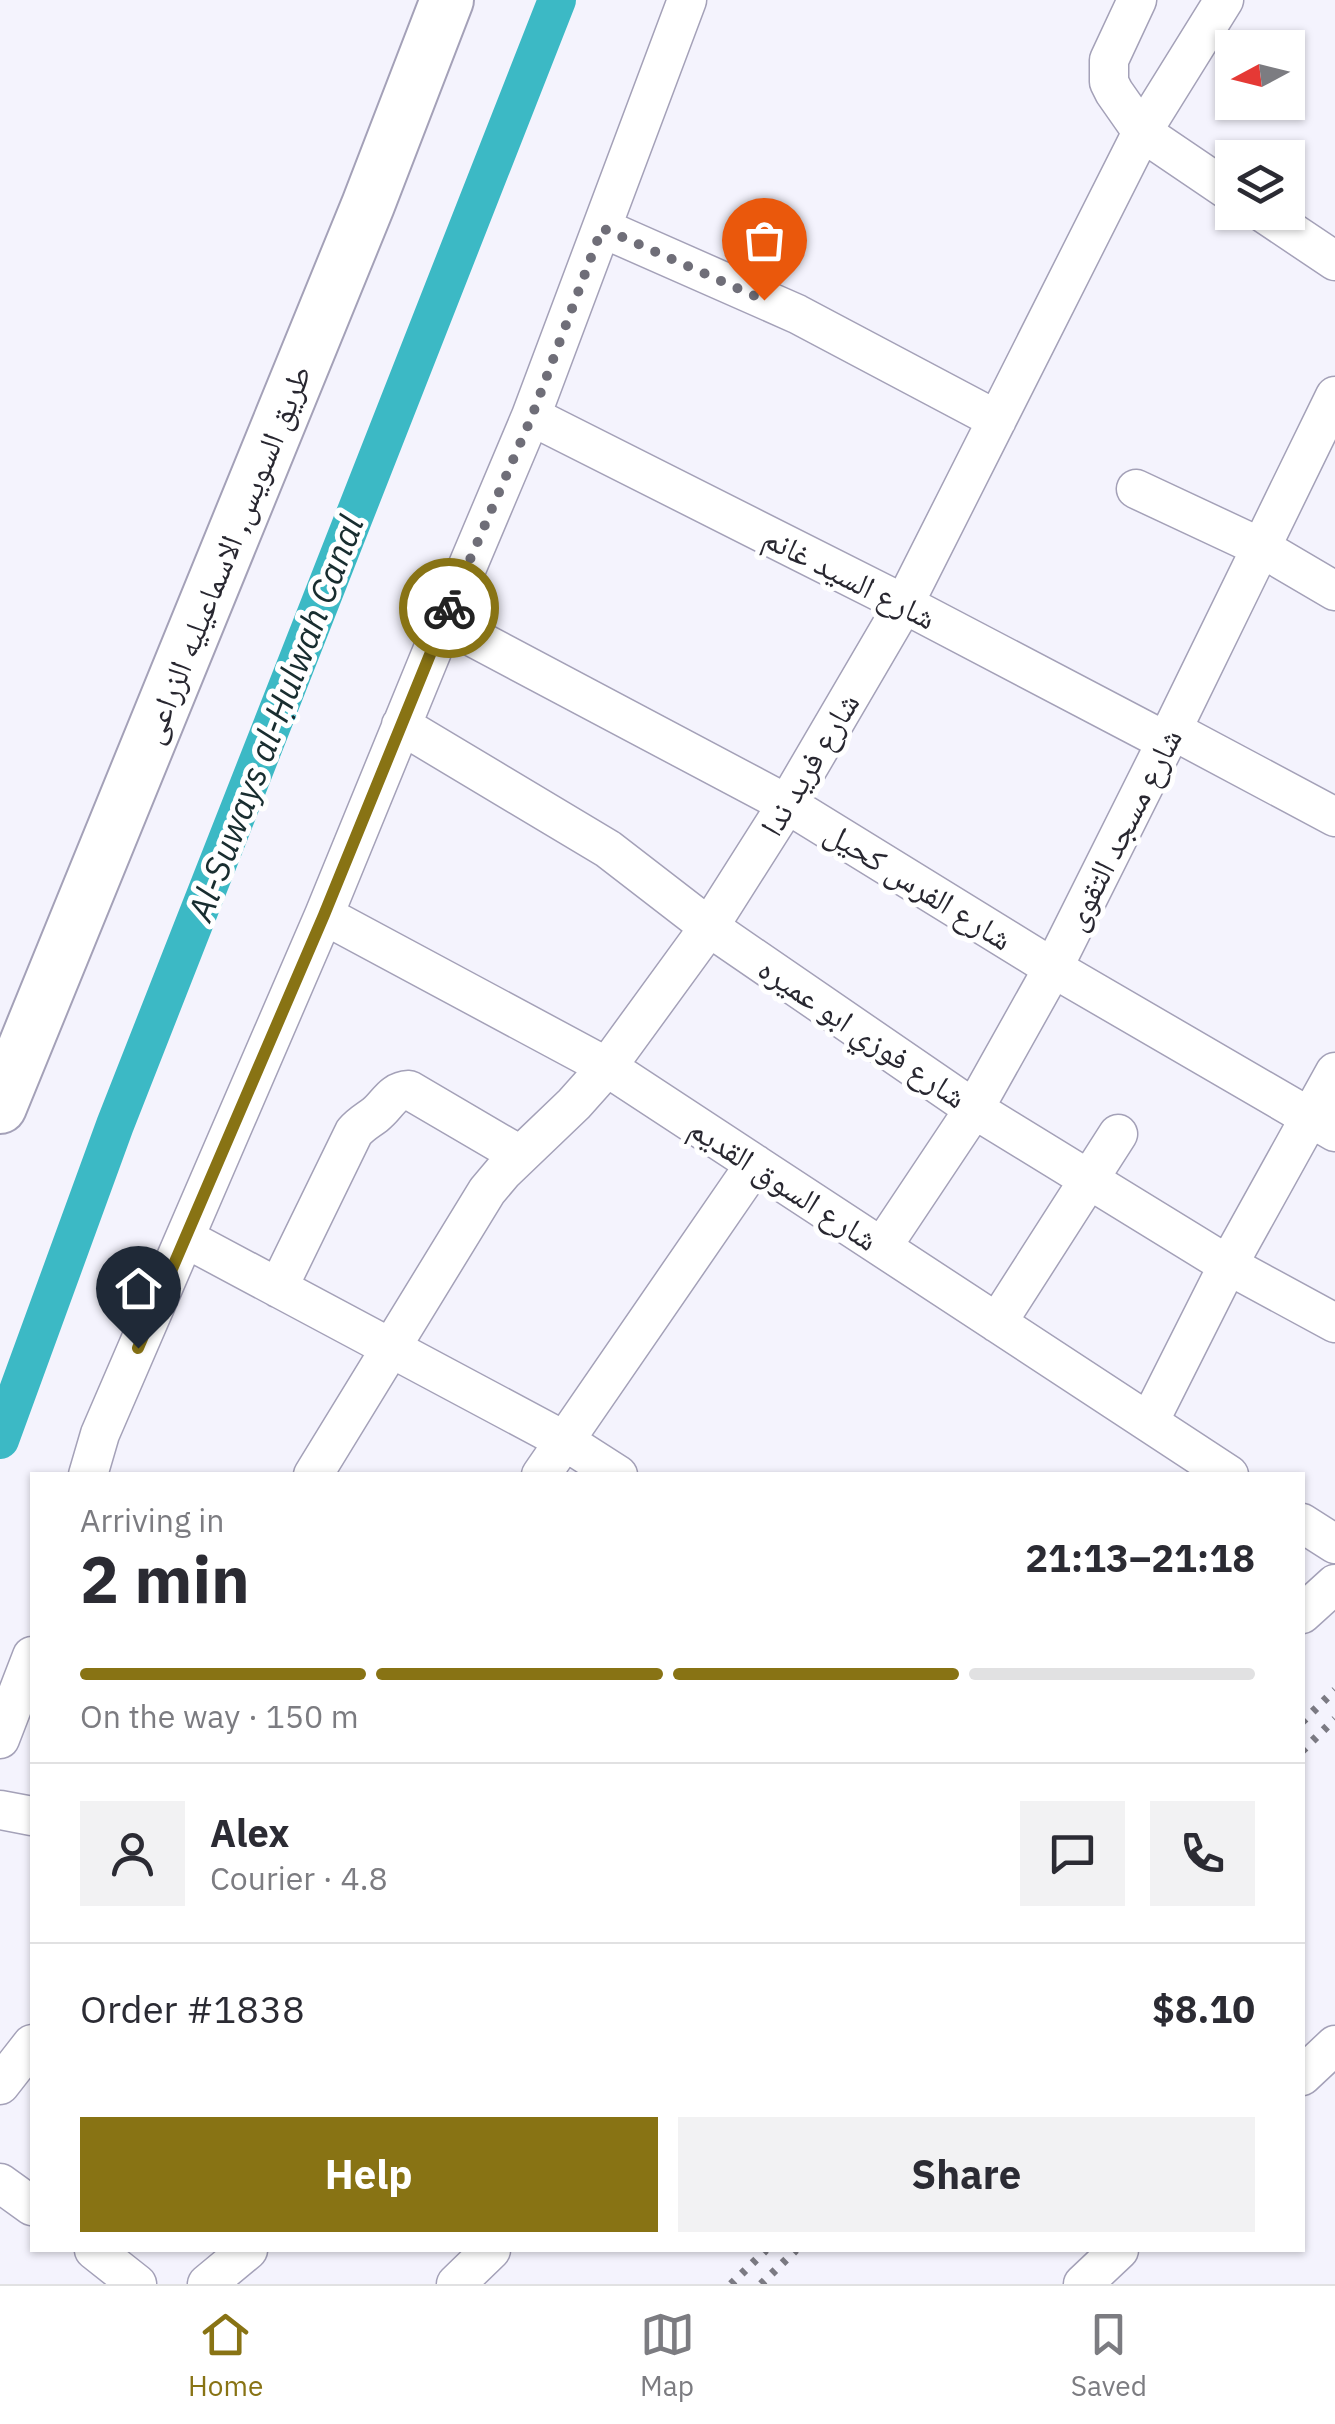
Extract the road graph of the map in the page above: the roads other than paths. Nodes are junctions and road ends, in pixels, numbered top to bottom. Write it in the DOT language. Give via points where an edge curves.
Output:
graph roads {
  1 [pos="447,0"];
  2 [pos="687,0"];
  3 [pos="1137,0"];
  4 [pos="1224,0"];
  5 [pos="1142,132"];
  6 [pos="1215,181"];
  7 [pos="602,228"];
  8 [pos="1289,230"];
  9 [pos="1335,261"];
  10 [pos="1335,396"];
  11 [pos="532,416"];
  12 [pos="998,420"];
  13 [pos="1136,489"];
  14 [pos="1260,548"];
  15 [pos="1335,591"];
  16 [pos="904,604"];
  17 [pos="444,622"];
  18 [pos="401,726"];
  19 [pos="1170,736"];
  20 [pos="786,804"];
  21 [pos="1335,817"];
  22 [pos="324,915"];
  23 [pos="709,927"];
  24 [pos="1053,968"];
  25 [pos="607,1067"];
  26 [pos="1335,1072"];
  27 [pos="0,1107"];
  28 [pos="974,1108"];
  29 [pos="1323,1124"];
  30 [pos="1118,1134"];
  31 [pos="520,1155"];
  32 [pos="755,1164"];
  33 [pos="1090,1179"];
  34 [pos="185,1238"];
  35 [pos="882,1247"];
  36 [pos="1228,1265"];
  37 [pos="278,1288"];
  38 [pos="997,1322"];
  39 [pos="1335,1323"];
  40 [pos="392,1349"];
  41 [pos="1149,1422"];
  42 [pos="565,1441"];
  43 [pos="89,1472"];
  44 [pos="316,1472"];
  45 [pos="543,1472"];
  46 [pos="613,1472"];
  47 [pos="1225,1472"];
  48 [pos="1305,1525"];
  49 [pos="1335,1544"];
  50 [pos="1335,1584"];
  51 [pos="1305,1611"];
  52 [pos="30,1661"];
  53 [pos="0,1740"];
  54 [pos="0,1810"];
  55 [pos="30,1816"];
  56 [pos="1335,2045"];
  57 [pos="30,2047"];
  58 [pos="1305,2073"];
  59 [pos="0,2086"];
  60 [pos="0,2183"];
  61 [pos="30,2205"];
  62 [pos="97,2252"];
  63 [pos="246,2252"];
  64 [pos="489,2252"];
  65 [pos="1117,2252"];
  66 [pos="138,2284"];
  67 [pos="207,2284"];
  68 [pos="456,2284"];
  69 [pos="1083,2284"];
  1 -- 27 [label="main road, طريق السويس, الاسماعيليه الزراعى"];
  2 -- 7 [label="street"];
  3 -- 5 [label="street" via="1109,60 1109,82"];
  4 -- 5 [label="street, شارع فريد ندا"];
  5 -- 6 [label="street"];
  5 -- 12 [label="street, شارع فريد ندا"];
  7 -- 11 [label="street"];
  7 -- 12 [label="street" via="797,314"];
  8 -- 9 [label="street"];
  10 -- 14 [label="street, شارع مسجد التقوى"];
  11 -- 16 [label="street, شارع السيد غانم"];
  11 -- 17 [label="street"];
  12 -- 16 [label="street, شارع فريد ندا"];
  13 -- 14 [label="street"];
  14 -- 15 [label="street"];
  14 -- 19 [label="street, شارع مسجد التقوى"];
  16 -- 19 [label="street, شارع السيد غانم"];
  16 -- 20 [label="street, شارع فريد ندا"];
  17 -- 18 [label="street"];
  17 -- 20 [label="street, شارع الفرس كحيل"];
  18 -- 22 [label="street"];
  18 -- 23 [label="street, شارع فوزي ابو عميره" via="608,849"];
  19 -- 21 [label="street, شارع السيد غانم"];
  19 -- 24 [label="street, شارع مسجد التقوى"];
  20 -- 23 [label="street, شارع فريد ندا"];
  20 -- 24 [label="street, شارع الفرس كحيل"];
  22 -- 25 [label="street, شارع السوق القديم"];
  22 -- 34 [label="street"];
  23 -- 25 [label="street, شارع فريد ندا"];
  23 -- 28 [label="street, شارع فوزي ابو عميره"];
  24 -- 28 [label="street, شارع مسجد التقوى"];
  24 -- 29 [label="street, شارع الفرس كحيل"];
  25 -- 31 [label="street, شارع فريد ندا"];
  25 -- 32 [label="street, شارع السوق القديم"];
  26 -- 29 [label="street"];
  28 -- 33 [label="street, شارع فوزي ابو عميره"];
  28 -- 35 [label="street, شارع مسجد التقوى"];
  29 -- 36 [label="street"];
  30 -- 33 [label="street"];
  31 -- 37 [label="street" via="400,1090 354,1132"];
  31 -- 40 [label="street, شارع فريد ندا" via="487,1191"];
  32 -- 35 [label="street, شارع السوق القديم"];
  32 -- 42 [label="street"];
  33 -- 36 [label="street, شارع فوزي ابو عميره"];
  33 -- 38 [label="street"];
  34 -- 37 [label="street"];
  34 -- 43 [label="street"];
  35 -- 38 [label="street, شارع السوق القديم"];
  36 -- 39 [label="street, شارع فوزي ابو عميره"];
  36 -- 41 [label="street"];
  37 -- 40 [label="street"];
  38 -- 41 [label="street, شارع السوق القديم"];
  40 -- 42 [label="street"];
  40 -- 44 [label="street, شارع فريد ندا"];
  41 -- 47 [label="street, شارع السوق القديم"];
  42 -- 45 [label="street"];
  42 -- 46 [label="street"];
  48 -- 49 [label="street"];
  50 -- 51 [label="street"];
  52 -- 53 [label="street"];
  54 -- 55 [label="street"];
  56 -- 58 [label="street"];
  57 -- 59 [label="street"];
  60 -- 61 [label="street"];
  62 -- 66 [label="street"];
  63 -- 67 [label="street"];
  64 -- 68 [label="street"];
  65 -- 69 [label="street"];
}
